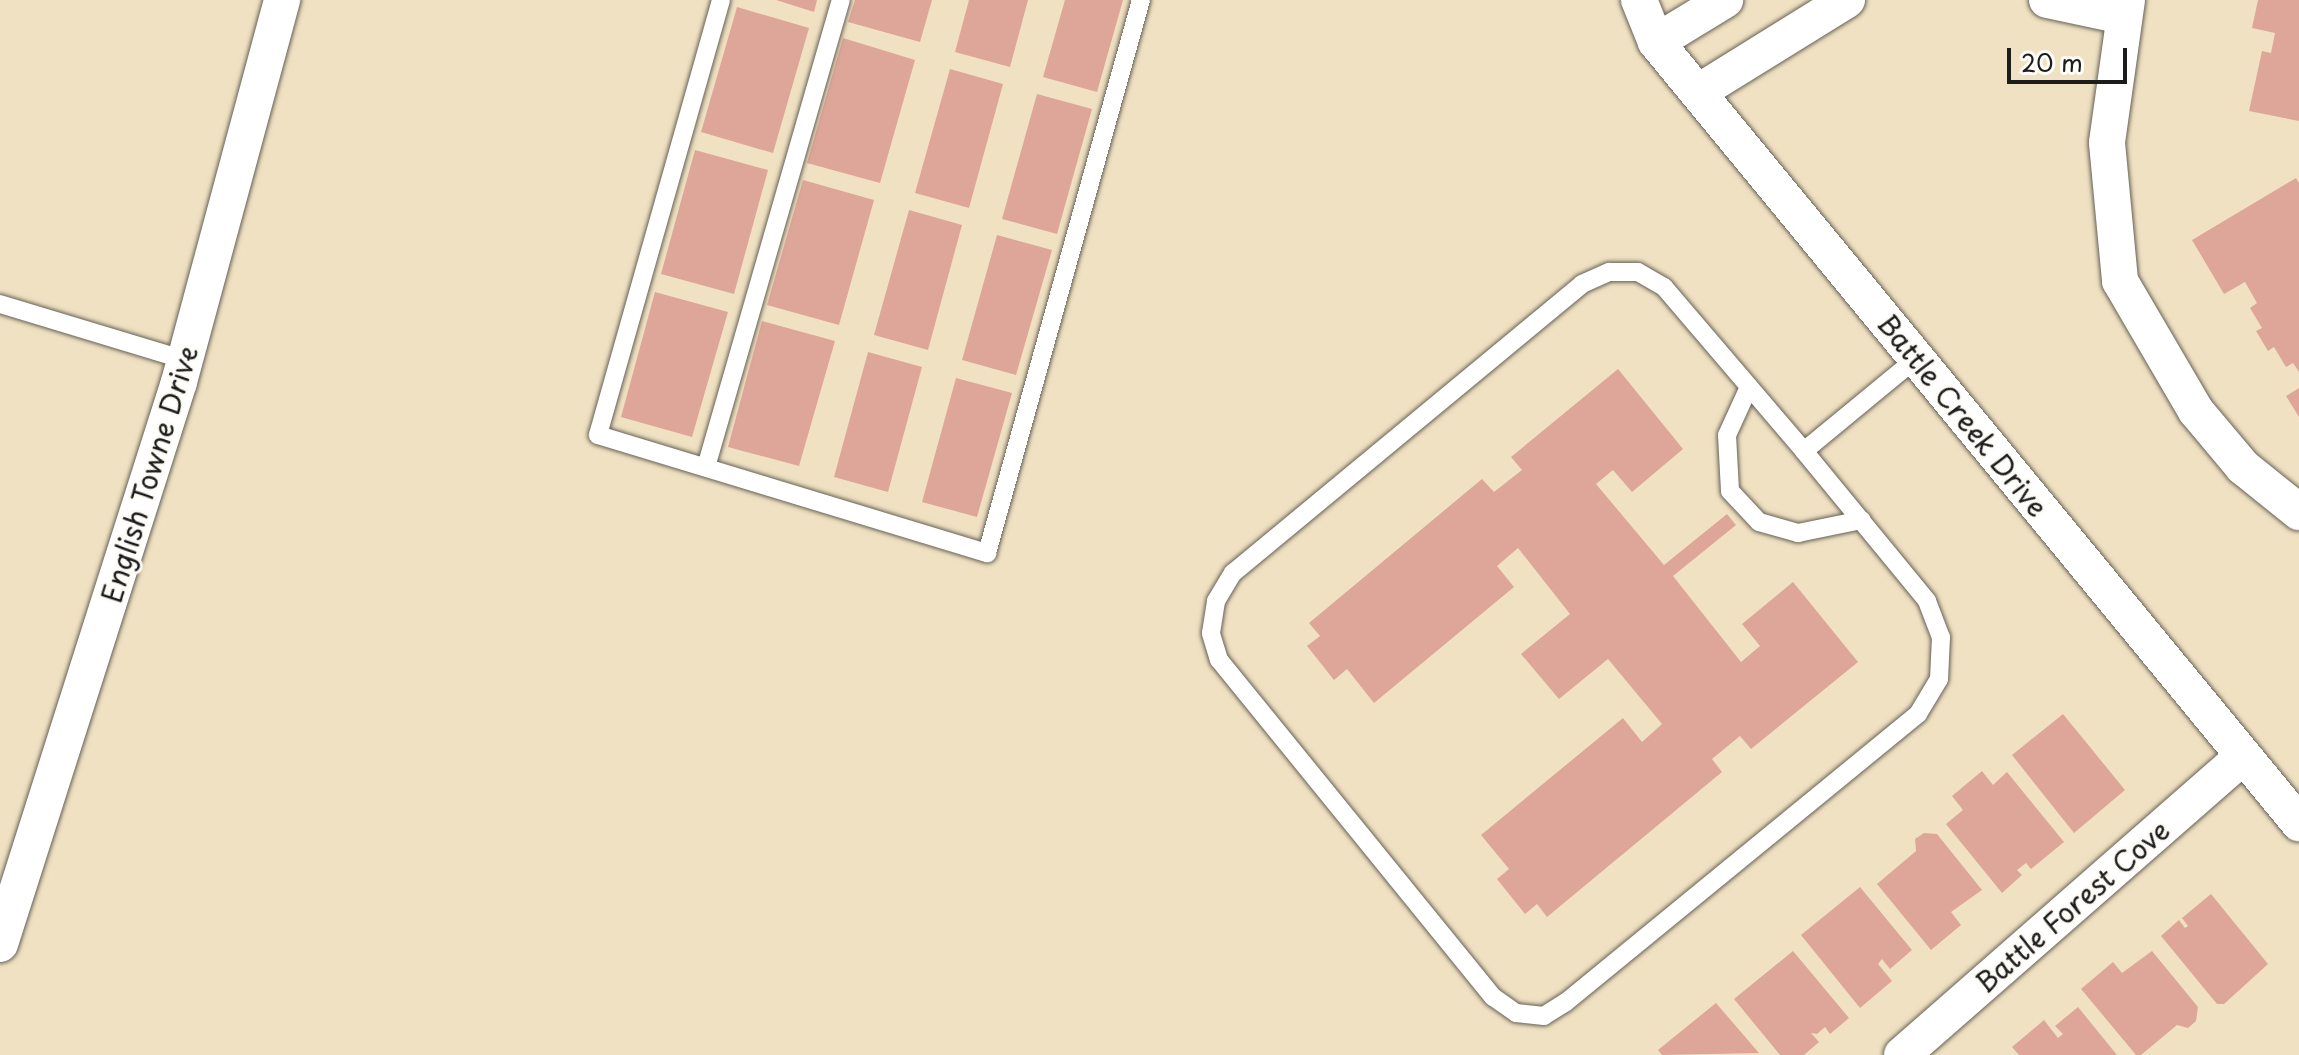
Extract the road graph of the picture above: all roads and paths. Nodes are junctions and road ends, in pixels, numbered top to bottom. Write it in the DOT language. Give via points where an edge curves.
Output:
graph roads {
  1 [pos="282,0"];
  2 [pos="721,0"];
  3 [pos="841,0"];
  4 [pos="1141,0"];
  5 [pos="1639,0"];
  6 [pos="1725,0"];
  7 [pos="1847,0"];
  8 [pos="2047,0"];
  9 [pos="2125,8"];
  10 [pos="1656,42"];
  11 [pos="1700,91"];
  12 [pos="0,304"];
  13 [pos="1917,358"];
  14 [pos="185,360"];
  15 [pos="1749,387"];
  16 [pos="1804,451"];
  17 [pos="706,467"];
  18 [pos="2299,512"];
  19 [pos="1862,520"];
  20 [pos="2242,757"];
  21 [pos="2299,823"];
  22 [pos="0,944"];
  23 [pos="1902,1055"];
  1 -- 14 [label="street, English Towne Drive"];
  2 -- 17 [label="lane" via="598,435"];
  3 -- 17 [label="lane"];
  4 -- 17 [label="lane" via="987,553"];
  5 -- 10 [label="street, Battle Creek Drive"];
  6 -- 10 [label="street"];
  7 -- 11 [label="street"];
  8 -- 9 [label="street"];
  9 -- 18 [label="street" via="2107,143 2120,281 2196,411 2243,467"];
  10 -- 11 [label="street, Battle Creek Drive"];
  11 -- 13 [label="street, Battle Creek Drive"];
  12 -- 14 [label="lane"];
  13 -- 16 [label="lane"];
  13 -- 20 [label="street, Battle Creek Drive"];
  14 -- 22 [label="street, English Towne Drive"];
  15 -- 16 [label="lane"];
  15 -- 19 [label="lane" via="1727,435 1730,491 1759,522 1798,533"];
  15 -- 19 [label="lane" via="1664,287 1638,272 1609,272 1582,284 1233,573 1216,601 1211,633 1219,660 1493,997 1516,1013 1544,1016 1566,1002 1918,714 1939,679 1941,637 1927,601"];
  16 -- 19 [label="lane"];
  20 -- 21 [label="street, Battle Creek Drive"];
  20 -- 23 [label="street, Battle Forest Cove"];
}
